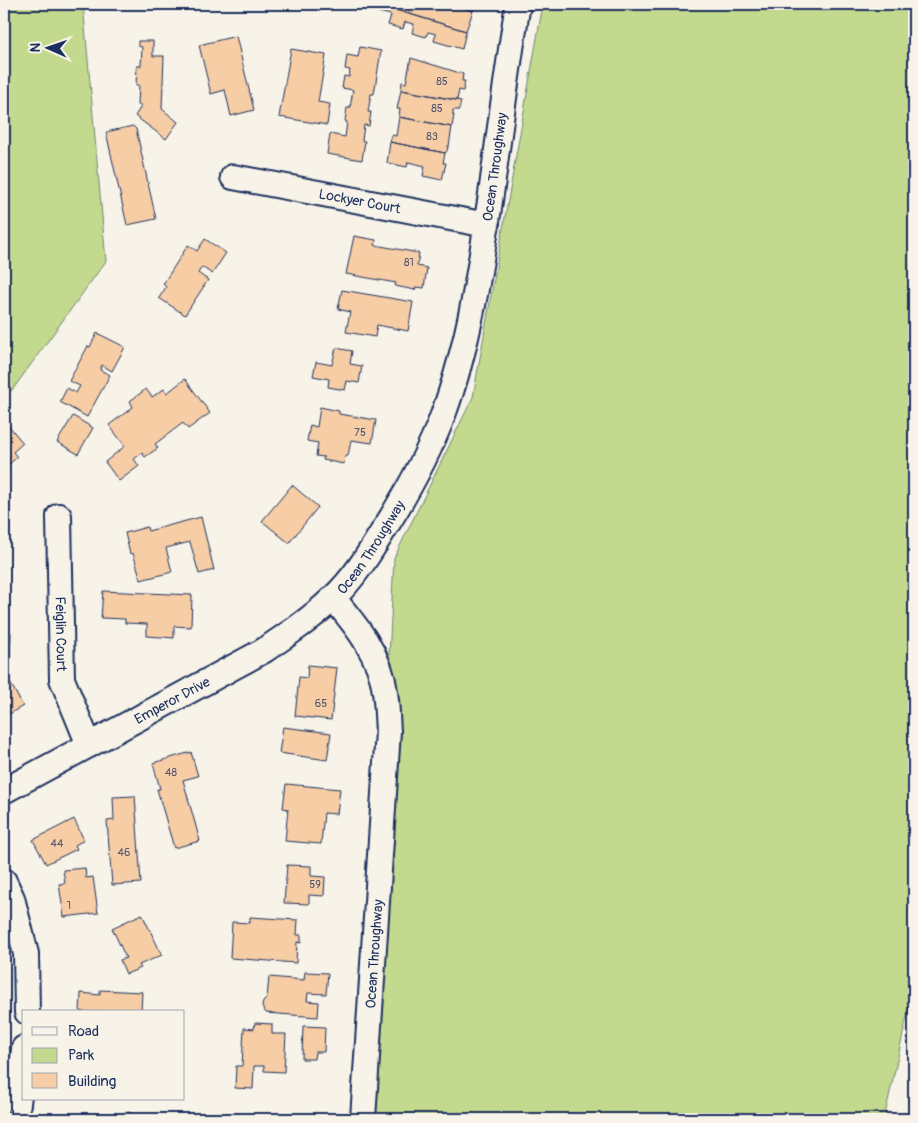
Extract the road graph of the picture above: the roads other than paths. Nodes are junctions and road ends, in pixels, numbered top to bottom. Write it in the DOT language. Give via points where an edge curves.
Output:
graph roads {
  1 [pos="518,4"];
  2 [pos="233,177"];
  3 [pos="486,225"];
  4 [pos="59,516"];
  5 [pos="333,598"];
  6 [pos="89,744"];
  7 [pos="4,791"];
  8 [pos="4,881"];
  9 [pos="26,1010"];
  10 [pos="22,1067"];
  11 [pos="18,1104"];
  12 [pos="363,1119"];
  1 -- 3 [label="street, Ocean Throughway"];
  2 -- 3 [label="street, Lockyer Court"];
  3 -- 5 [label="street, Ocean Throughway" via="460,360 442,416 410,488 353,574"];
  4 -- 6 [label="street, Feiglin Court" via="62,679"];
  5 -- 6 [label="street, Emperor Drive" via="303,624 263,650"];
  5 -- 12 [label="street, Ocean Throughway" via="363,636 378,664 385,691 388,731"];
  6 -- 7 [label="street, Emperor Drive"];
  8 -- 9 [label="street" via="12,898 26,954"];
  10 -- 11 [label="street"];
}
